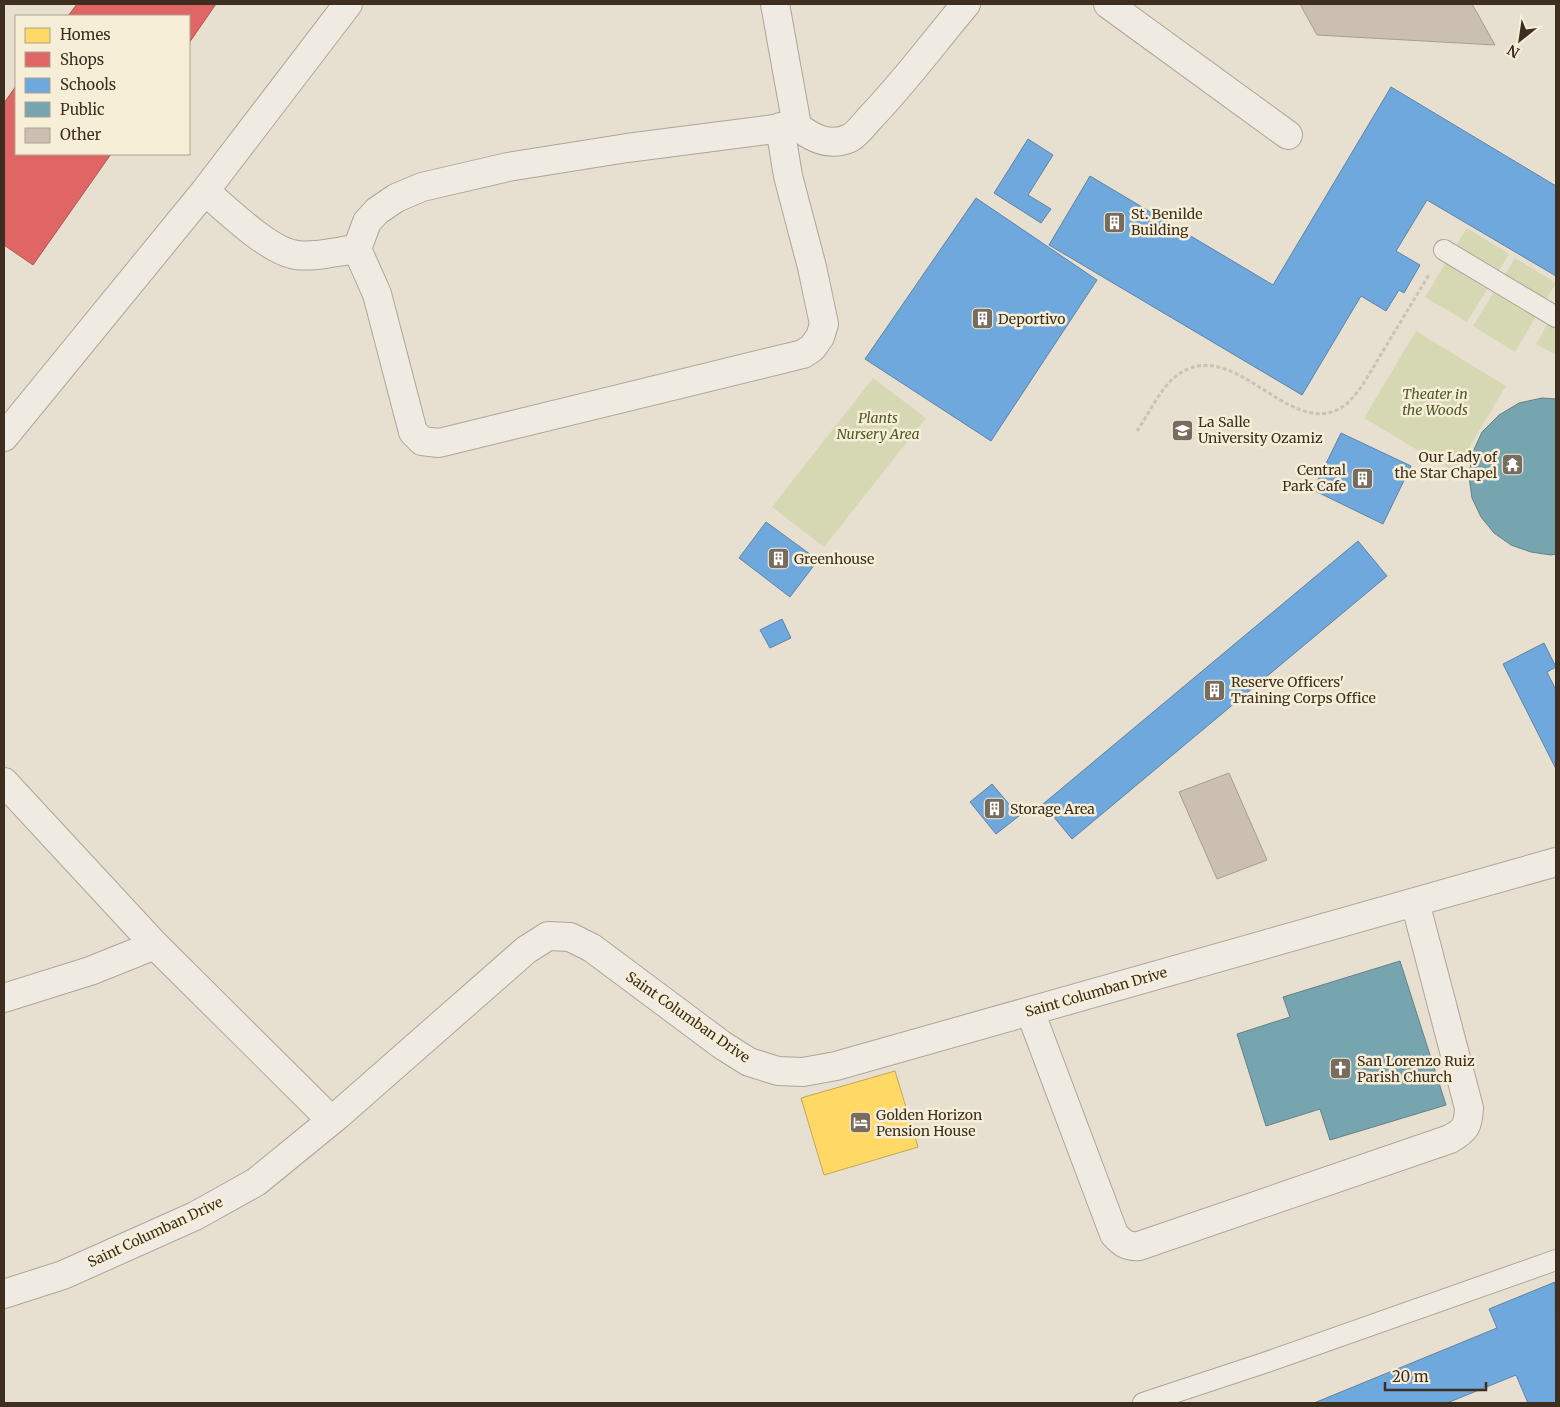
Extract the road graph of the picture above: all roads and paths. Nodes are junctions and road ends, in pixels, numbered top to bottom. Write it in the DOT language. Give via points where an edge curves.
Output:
graph roads {
  1 [pos="348,4"];
  2 [pos="776,4"];
  3 [pos="966,4"];
  4 [pos="1108,4"];
  5 [pos="789,127"];
  6 [pos="1288,136"];
  7 [pos="205,191"];
  8 [pos="357,249"];
  9 [pos="1444,250"];
  10 [pos="1556,317"];
  11 [pos="1137,431"];
  12 [pos="4,437"];
  13 [pos="4,782"];
  14 [pos="1556,862"];
  15 [pos="1415,902"];
  16 [pos="155,945"];
  17 [pos="4,998"];
  18 [pos="1030,1011"];
  19 [pos="331,1120"];
  20 [pos="1556,1260"];
  21 [pos="4,1294"];
  22 [pos="1143,1403"];
  1 -- 7 [label="street"];
  2 -- 5 [label="street"];
  3 -- 5 [label="street" via="852,137 837,142 822,141"];
  4 -- 6 [label="street"];
  5 -- 8 [label="street" via="508,167 422,187 396,198 377,211 367,222"];
  5 -- 8 [label="street" via="788,176 824,324 820,337 803,354 439,444 422,441 412,432 377,294"];
  7 -- 8 [label="street" via="270,245 292,254"];
  7 -- 12 [label="street"];
  9 -- 10 [label="lane"];
  9 -- 11 [label="path" via="1362,386 1348,403 1337,410 1322,414 1307,412 1239,375 1220,367 1203,365 1174,378"];
  13 -- 16 [label="street"];
  14 -- 15 [label="street, Saint Columban Drive"];
  15 -- 18 [label="street, Saint Columban Drive"];
  15 -- 18 [label="street" via="1469,1108 1468,1121 1462,1132 1450,1139 1139,1246 1129,1247 1114,1234"];
  16 -- 17 [label="street"];
  16 -- 19 [label="street"];
  18 -- 19 [label="street, Saint Columban Drive" via="836,1066 803,1072 778,1071 749,1062 592,948 570,937 548,936 526,950"];
  19 -- 21 [label="street, Saint Columban Drive" via="256,1182 195,1216 63,1275"];
  20 -- 22 [label="lane"];
}
